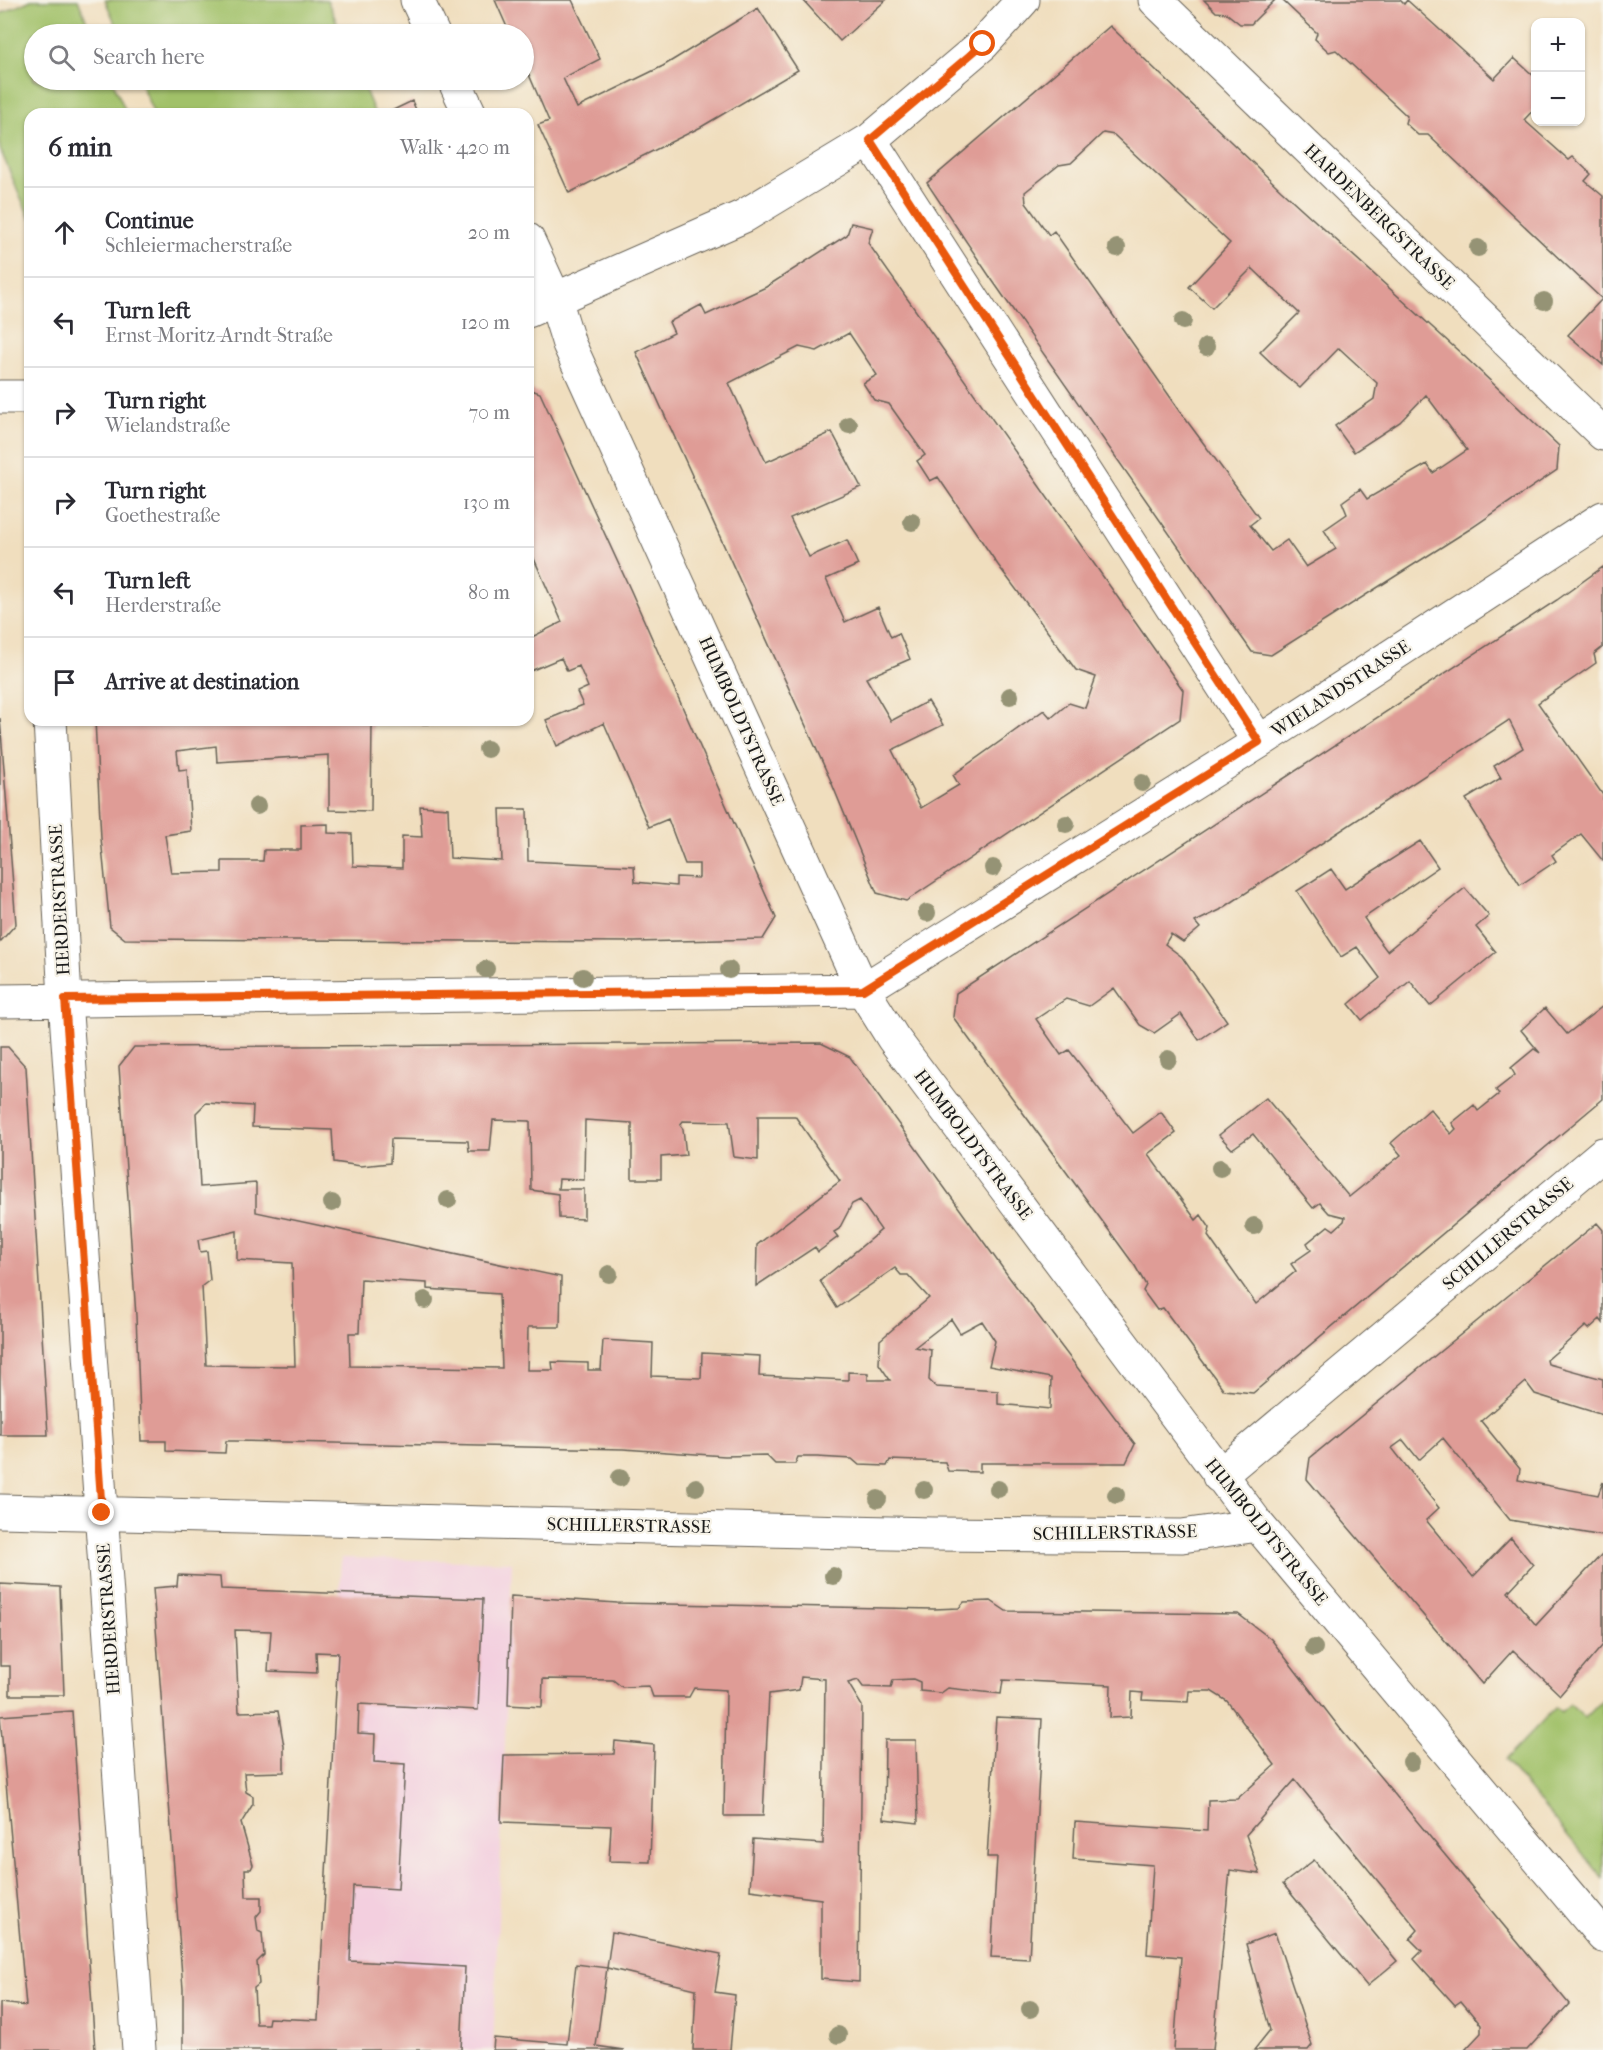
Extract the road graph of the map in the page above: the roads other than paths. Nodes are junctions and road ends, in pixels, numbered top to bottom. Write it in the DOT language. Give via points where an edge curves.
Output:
graph roads {
  1 [pos="417,0"];
  2 [pos="1023,0"];
  3 [pos="1155,0"];
  4 [pos="428,24"];
  5 [pos="459,90"];
  6 [pos="467,108"];
  7 [pos="870,140"];
  8 [pos="534,268"];
  9 [pos="542,305"];
  10 [pos="0,397"];
  11 [pos="24,397"];
  12 [pos="1603,434"];
  13 [pos="1603,518"];
  14 [pos="50,726"];
  15 [pos="1259,742"];
  16 [pos="863,990"];
  17 [pos="65,999"];
  18 [pos="0,1001"];
  19 [pos="1603,1154"];
  20 [pos="1219,1476"];
  21 [pos="0,1511"];
  22 [pos="102,1513"];
  23 [pos="1258,1525"];
  24 [pos="1603,1936"];
  25 [pos="139,2050"];
  1 -- 4 [label="street"];
  2 -- 7 [label="street" via="983,44"];
  3 -- 12 [label="street, HARDENBERGSTRASSE"];
  5 -- 6 [label="street"];
  7 -- 9 [label="street" via="744,216"];
  7 -- 15 [label="street"];
  8 -- 9 [label="street, HUMBOLDTSTRASSE"];
  9 -- 16 [label="street, HUMBOLDTSTRASSE" via="569,344"];
  10 -- 11 [label="street"];
  13 -- 15 [label="street, WIELANDSTRASSE"];
  14 -- 17 [label="street, HERDERSTRASSE"];
  15 -- 16 [label="street, WIELANDSTRASSE"];
  16 -- 17 [label="street"];
  16 -- 20 [label="street, HUMBOLDTSTRASSE" via="893,1038"];
  17 -- 18 [label="street"];
  17 -- 22 [label="street, HERDERSTRASSE"];
  19 -- 20 [label="street, SCHILLERSTRASSE"];
  20 -- 23 [label="street, HUMBOLDTSTRASSE"];
  21 -- 22 [label="street, SCHILLERSTRASSE"];
  22 -- 23 [label="street, SCHILLERSTRASSE" via="968,1534 1182,1536"];
  22 -- 25 [label="street, HERDERSTRASSE"];
  23 -- 24 [label="street, HUMBOLDTSTRASSE"];
}
